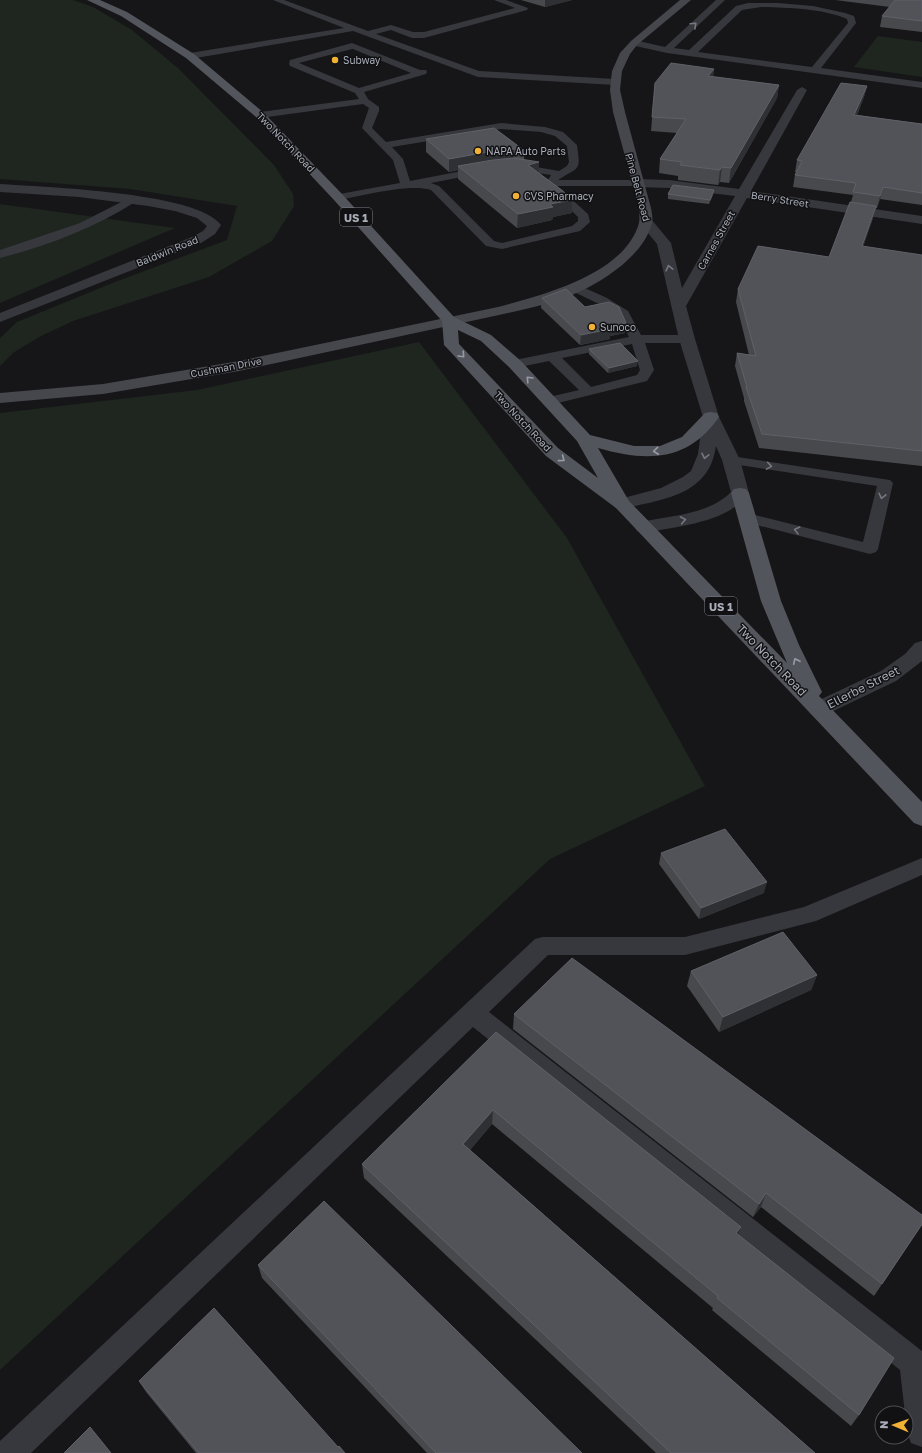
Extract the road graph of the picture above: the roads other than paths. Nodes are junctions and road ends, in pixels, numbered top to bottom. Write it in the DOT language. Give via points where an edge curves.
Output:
graph roads {
  1 [pos="92,0"];
  2 [pos="277,0"];
  3 [pos="498,0"];
  4 [pos="686,0"];
  5 [pos="721,0"];
  6 [pos="351,29"];
  7 [pos="366,34"];
  8 [pos="634,43"];
  9 [pos="668,50"];
  10 [pos="691,54"];
  11 [pos="190,56"];
  12 [pos="449,65"];
  13 [pos="814,71"];
  14 [pos="419,73"];
  15 [pos="615,82"];
  16 [pos="922,85"];
  17 [pos="802,90"];
  18 [pos="358,91"];
  19 [pos="365,101"];
  20 [pos="260,115"];
  21 [pos="384,145"];
  22 [pos="560,174"];
  23 [pos="552,183"];
  24 [pos="637,183"];
  25 [pos="406,185"];
  26 [pos="0,188"];
  27 [pos="742,193"];
  28 [pos="338,197"];
  29 [pos="131,200"];
  30 [pos="922,220"];
  31 [pos="646,222"];
  32 [pos="0,254"];
  33 [pos="576,288"];
  34 [pos="679,306"];
  35 [pos="0,318"];
  36 [pos="449,320"];
  37 [pos="637,339"];
  38 [pos="687,339"];
  39 [pos="552,356"];
  40 [pos="515,364"];
  41 [pos="588,391"];
  42 [pos="0,398"];
  43 [pos="550,401"];
  44 [pos="711,417"];
  45 [pos="584,439"];
  46 [pos="731,460"];
  47 [pos="740,493"];
  48 [pos="622,504"];
  49 [pos="747,518"];
  50 [pos="644,527"];
  51 [pos="922,648"];
  52 [pos="819,709"];
  53 [pos="922,817"];
  54 [pos="922,866"];
  55 [pos="472,1013"];
  56 [pos="922,1432"];
  57 [pos="9,1453"];
  1 -- 11 [label="main road, Two Notch Road / US 1" via="124,14"];
  2 -- 6 [label="lane"];
  3 -- 7 [label="lane" via="524,8 424,35 391,27"];
  4 -- 8 [label="street, Pine Belt Road"];
  9 -- 5 [label="lane, one-way"];
  6 -- 7 [label="lane"];
  6 -- 11 [label="lane"];
  7 -- 12 [label="lane"];
  8 -- 9 [label="lane"];
  8 -- 15 [label="street, Pine Belt Road" via="621,61"];
  9 -- 10 [label="lane"];
  10 -- 13 [label="lane"];
  10 -- 13 [label="lane" via="739,8 746,5 778,5 838,13 851,18 852,23"];
  11 -- 20 [label="main road, Two Notch Road / US 1"];
  12 -- 14 [label="lane"];
  12 -- 15 [label="lane" via="478,74"];
  13 -- 16 [label="lane"];
  14 -- 18 [label="lane"];
  14 -- 18 [label="lane" via="352,46 293,62"];
  15 -- 24 [label="street, Pine Belt Road" via="619,112"];
  17 -- 27 [label="street, Carnes Street"];
  18 -- 19 [label="lane"];
  19 -- 20 [label="lane"];
  19 -- 21 [label="lane" via="374,107 367,128"];
  20 -- 28 [label="main road, Two Notch Road / US 1"];
  21 -- 22 [label="lane" via="501,126 542,129 559,134 572,145 572,168"];
  21 -- 25 [label="lane" via="398,158"];
  22 -- 23 [label="lane"];
  22 -- 25 [label="lane" via="532,168 497,167"];
  23 -- 24 [label="lane"];
  23 -- 25 [label="lane" via="556,192 584,216 584,222 576,230 502,246 490,244 435,188 423,184"];
  24 -- 27 [label="street, Berry Street" via="669,184"];
  24 -- 31 [label="street, Pine Belt Road" via="645,208"];
  25 -- 28 [label="lane"];
  26 -- 29 [label="street, Baldwin Road"];
  27 -- 30 [label="street, Berry Street"];
  27 -- 34 [label="street, Carnes Street"];
  28 -- 36 [label="main road, Two Notch Road / US 1"];
  29 -- 32 [label="lane" via="115,211 82,226"];
  29 -- 35 [label="street, Baldwin Road" via="203,215 211,220 213,230 189,243"];
  31 -- 33 [label="street, Cushman Drive" via="639,239 624,257"];
  34 -- 31 [label="street, Pine Belt Road, one-way" via="664,243"];
  33 -- 36 [label="street, Cushman Drive" via="499,311"];
  33 -- 37 [label="lane" via="624,314"];
  34 -- 38 [label="street, Pine Belt Road"];
  36 -- 40 [label="main road, Two Notch Road / US 1" via="486,338"];
  36 -- 42 [label="street, Cushman Drive" via="239,366 103,389"];
  36 -- 48 [label="main road, Two Notch Road / US 1, one-way" via="452,345 552,452"];
  37 -- 38 [label="lane"];
  37 -- 39 [label="lane"];
  37 -- 41 [label="lane" via="647,370 642,378"];
  38 -- 44 [label="street, Pine Belt Road"];
  39 -- 40 [label="lane"];
  39 -- 41 [label="lane"];
  43 -- 40 [label="main road, Two Notch Road / US 1, one-way"];
  41 -- 43 [label="lane"];
  43 -- 45 [label="main road, Two Notch Road / US 1"];
  44 -- 45 [label="main road, one-way" via="684,444 664,450 626,450"];
  44 -- 46 [label="street, Pine Belt Road"];
  44 -- 48 [label="street, Pine Belt Road, one-way" via="706,456 698,474 669,491"];
  45 -- 48 [label="main road, Two Notch Road / US 1"];
  46 -- 47 [label="street, Pine Belt Road"];
  46 -- 49 [label="lane, one-way" via="885,483 870,549"];
  47 -- 49 [label="main road"];
  50 -- 47 [label="street, one-way" via="712,513 729,504"];
  48 -- 50 [label="main road, Two Notch Road / US 1"];
  52 -- 49 [label="main road, one-way" via="771,601"];
  50 -- 52 [label="main road, Two Notch Road / US 1"];
  51 -- 52 [label="street, Ellerbe Street" via="910,662 894,673"];
  52 -- 53 [label="main road, Two Notch Road / US 1"];
  54 -- 55 [label="lane" via="808,915 685,946 543,946"];
  55 -- 56 [label="lane" via="913,1362"];
  55 -- 57 [label="lane"];
}
